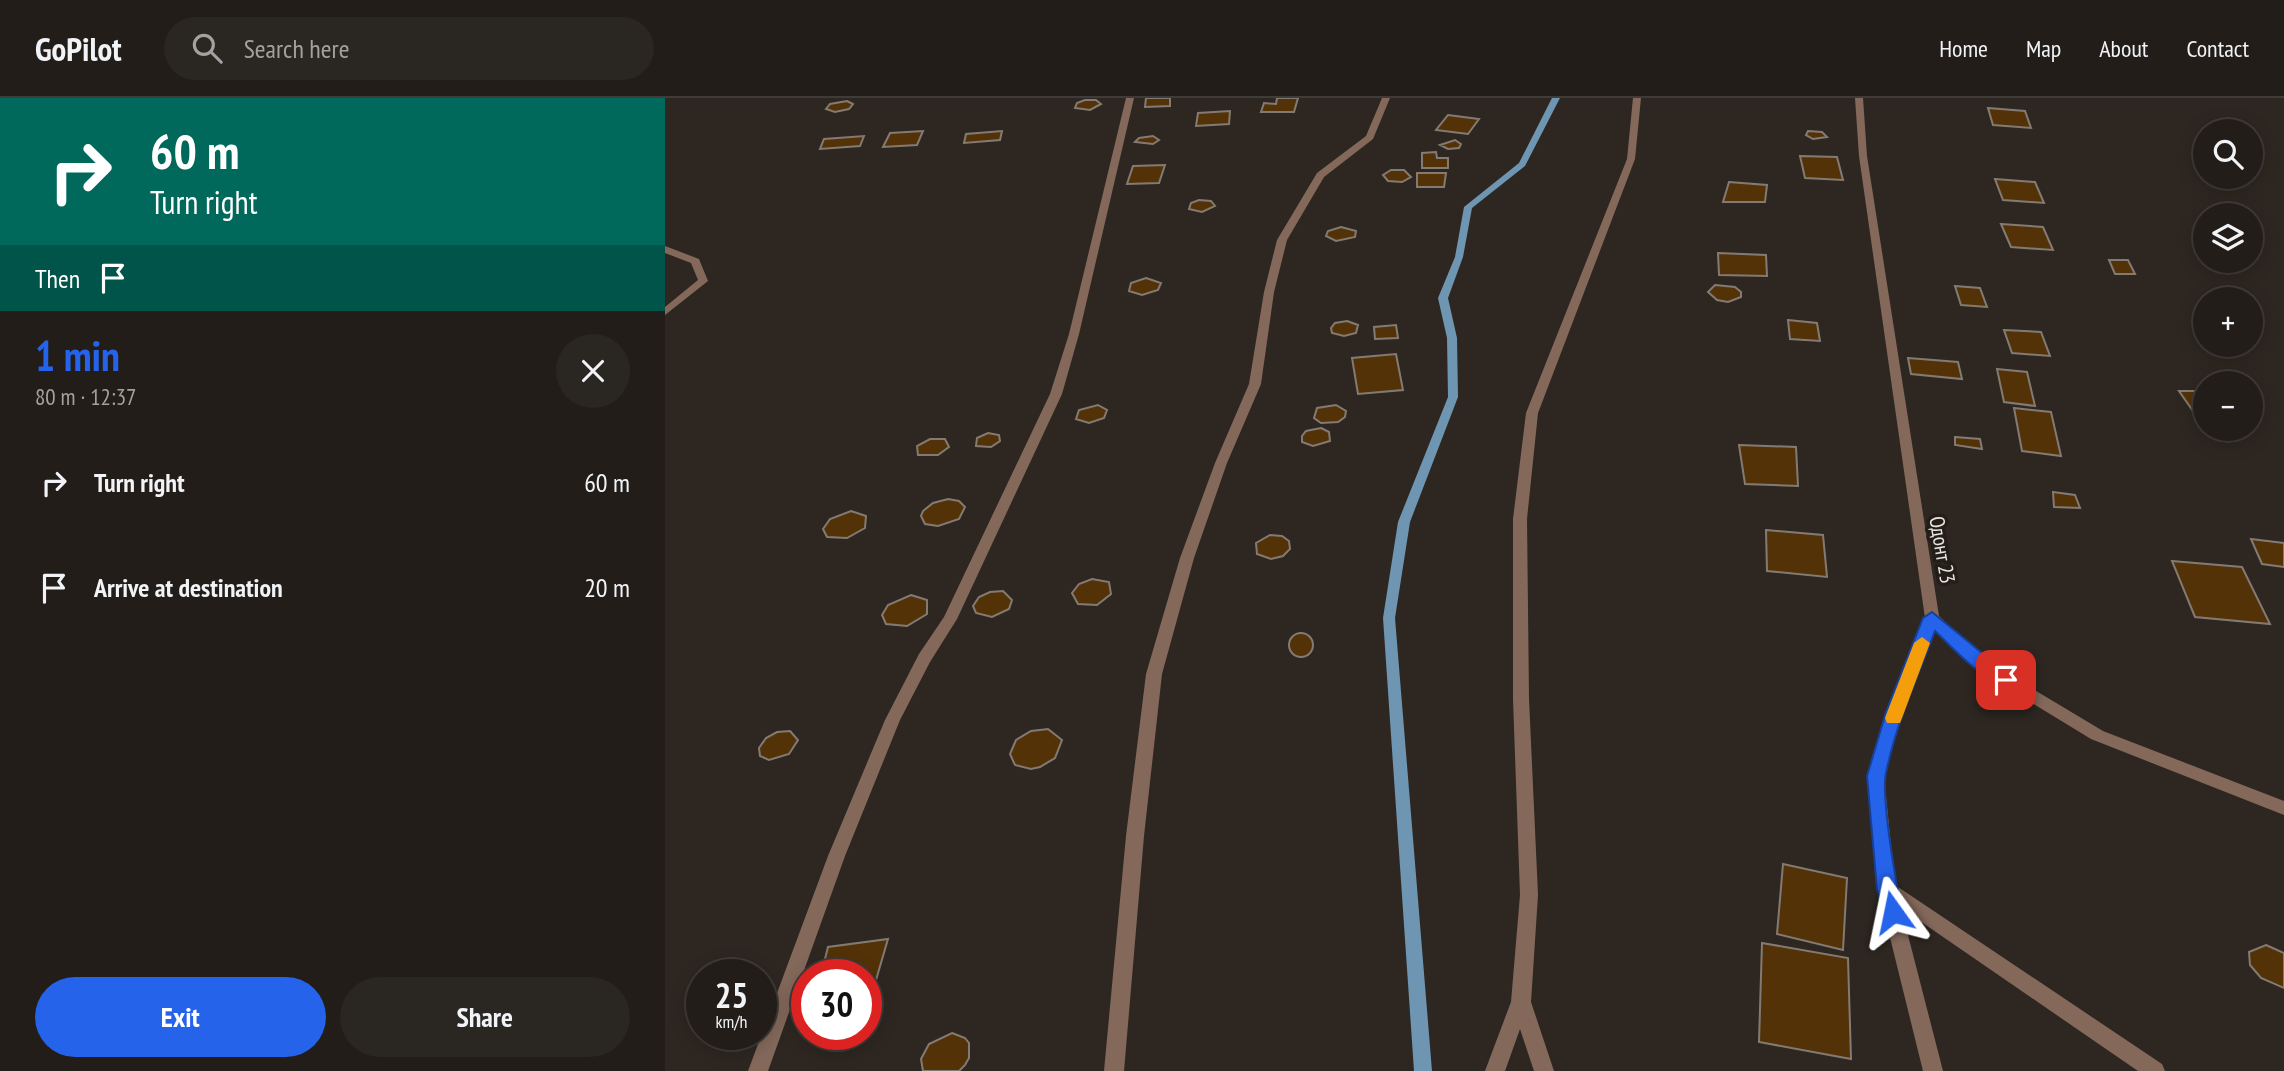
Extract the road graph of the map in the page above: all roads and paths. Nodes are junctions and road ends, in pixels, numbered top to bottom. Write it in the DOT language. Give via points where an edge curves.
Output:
graph roads {
  1 [pos="1130,98"];
  2 [pos="1386,98"];
  3 [pos="1637,98"];
  4 [pos="1859,98"];
  5 [pos="665,248"];
  6 [pos="665,312"];
  7 [pos="1932,618"];
  8 [pos="2284,808"];
  9 [pos="1887,889"];
  10 [pos="1521,1002"];
  11 [pos="758,1071"];
  12 [pos="1114,1071"];
  13 [pos="1495,1071"];
  14 [pos="1544,1071"];
  15 [pos="1933,1071"];
  16 [pos="2155,1071"];
  1 -- 11 [label="street" via="1056,394 950,619 929,646 897,709"];
  2 -- 12 [label="street" via="1370,137 1320,175 1282,240 1255,384 1187,558 1158,661 1135,836"];
  3 -- 10 [label="street" via="1631,159 1532,414 1520,519 1529,895"];
  4 -- 7 [label="street, Одонт 23" via="1864,169"];
  5 -- 6 [label="street" via="695,261 703,281"];
  7 -- 8 [label="street" via="1983,666 2097,735"];
  7 -- 9 [label="street" via="1876,776"];
  9 -- 15 [label="street"];
  9 -- 16 [label="street"];
  10 -- 13 [label="street"];
  10 -- 14 [label="street"];
}
